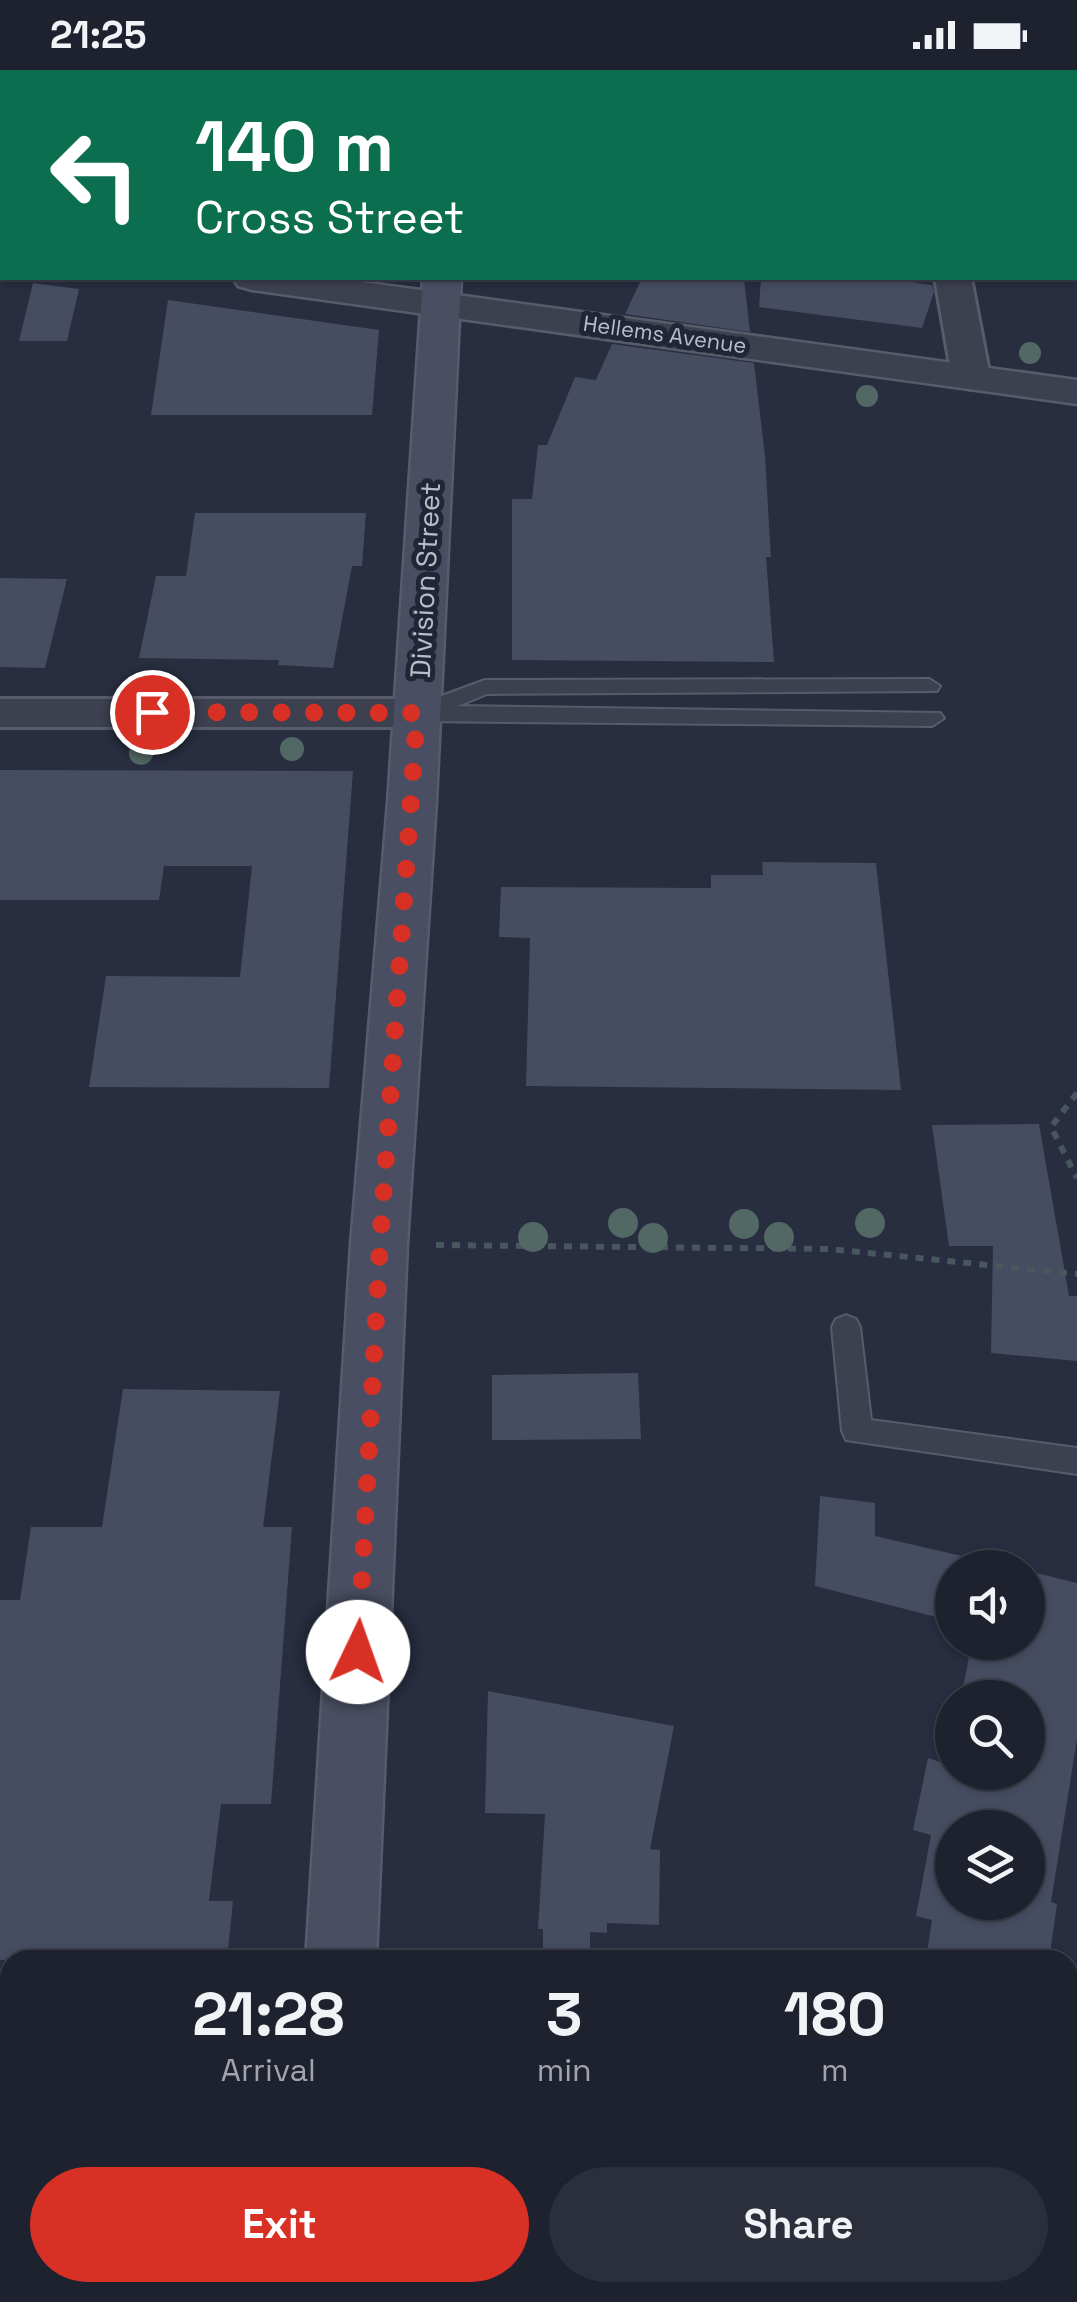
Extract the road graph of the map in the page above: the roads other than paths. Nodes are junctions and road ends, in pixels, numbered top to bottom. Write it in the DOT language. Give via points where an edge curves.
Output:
graph roads {
  1 [pos="284,280"];
  2 [pos="953,280"];
  3 [pos="442,290"];
  4 [pos="970,377"];
  5 [pos="1077,392"];
  6 [pos="929,686"];
  7 [pos="0,712"];
  8 [pos="417,713"];
  9 [pos="932,718"];
  10 [pos="846,1327"];
  11 [pos="1077,1461"];
  12 [pos="342,1950"];
  1 -- 3 [label="street, Hellems Avenue"];
  2 -- 4 [label="street"];
  3 -- 4 [label="street, Hellems Avenue"];
  3 -- 8 [label="main road, Division Street"];
  4 -- 5 [label="street, Hellems Avenue"];
  6 -- 8 [label="lane" via="485,686"];
  7 -- 8 [label="street"];
  8 -- 9 [label="lane"];
  8 -- 12 [label="main road, Division Street"];
  10 -- 11 [label="lane" via="857,1431"];
}
